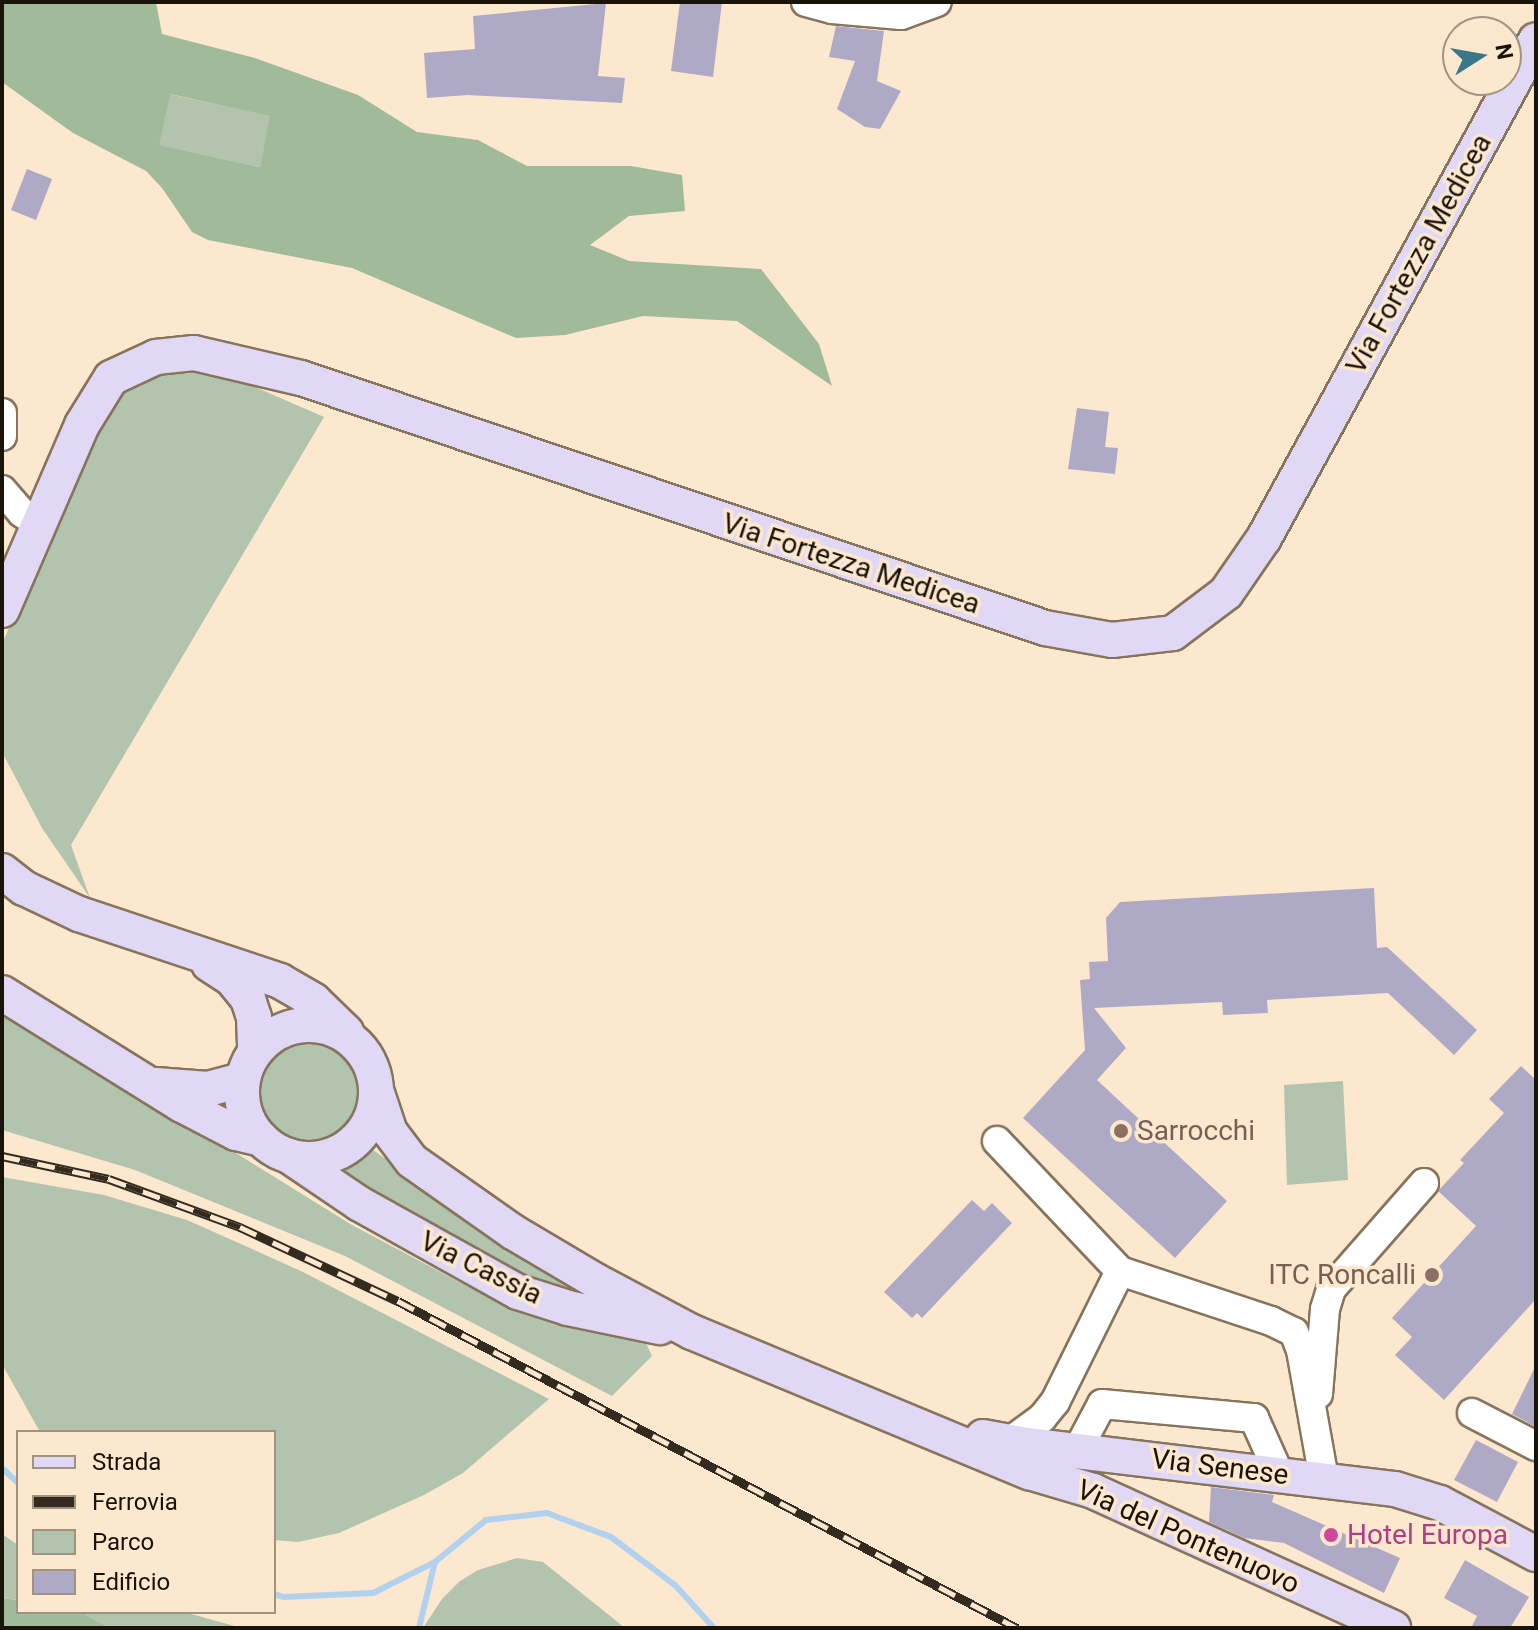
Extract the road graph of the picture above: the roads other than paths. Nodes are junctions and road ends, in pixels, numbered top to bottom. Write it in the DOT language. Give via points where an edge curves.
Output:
graph roads {
  1 [pos="806,2"];
  2 [pos="937,2"];
  3 [pos="1536,40"];
  4 [pos="2,413"];
  5 [pos="2,436"];
  6 [pos="2,490"];
  7 [pos="33,521"];
  8 [pos="2,570"];
  9 [pos="2,610"];
  10 [pos="2,852"];
  11 [pos="2,871"];
  12 [pos="47,898"];
  13 [pos="199,957"];
  14 [pos="2,993"];
  15 [pos="354,1041"];
  16 [pos="249,1065"];
  17 [pos="149,1084"];
  18 [pos="376,1090"];
  19 [pos="997,1141"];
  20 [pos="275,1148"];
  21 [pos="1424,1183"];
  22 [pos="1120,1271"];
  23 [pos="1327,1302"];
  24 [pos="692,1332"];
  25 [pos="1294,1332"];
  26 [pos="892,1412"];
  27 [pos="1311,1413"];
  28 [pos="1472,1413"];
  29 [pos="1009,1442"];
  30 [pos="1536,1446"];
  31 [pos="1092,1453"];
  32 [pos="1279,1474"];
  33 [pos="1324,1479"];
  34 [pos="1069,1484"];
  35 [pos="1536,1554"];
  36 [pos="1393,1628"];
  1 -- 2 [label="street" via="901,15"];
  3 -- 7 [label="main road, Via Fortezza Medicea" via="1264,538 1217,602 1169,634 1112,640 1045,628 301,378 194,353 138,363 88,396 74,414"];
  4 -- 5 [label="street"];
  6 -- 7 [label="street"];
  7 -- 8 [label="main road"];
  7 -- 9 [label="main road"];
  10 -- 12 [label="main road"];
  11 -- 12 [label="main road"];
  12 -- 13 [label="main road"];
  13 -- 15 [label="main road" via="280,981 314,1001"];
  13 -- 16 [label="main road" via="244,993 254,1017"];
  14 -- 17 [label="main road, Via Cassia"];
  15 -- 16 [label="main road, Via Cassia" via="325,1027 292,1026 272,1035"];
  15 -- 18 [label="main road, Via Cassia" via="370,1064"];
  16 -- 17 [label="main road, Via Cassia" via="194,1089"];
  16 -- 20 [label="main road, Via Cassia" via="242,1101 248,1121"];
  17 -- 20 [label="main road, Via Cassia" via="236,1133"];
  18 -- 20 [label="main road, Via Cassia" via="369,1121 350,1146 310,1160"];
  18 -- 24 [label="main road, Via Cassia" via="390,1132 412,1161 545,1253"];
  19 -- 22 [label="street"];
  20 -- 24 [label="main road, Via Cassia" via="360,1204 518,1292 629,1322"];
  21 -- 23 [label="street" via="1337,1278"];
  22 -- 25 [label="street"];
  22 -- 29 [label="street" via="1055,1402"];
  23 -- 25 [label="street"];
  23 -- 27 [label="street" via="1320,1384"];
  24 -- 26 [label="main road, Via Cassia"];
  25 -- 27 [label="street"];
  26 -- 29 [label="main road, Via Senese"];
  26 -- 34 [label="main road, Via del Pontenuovo"];
  27 -- 33 [label="street"];
  28 -- 30 [label="street"];
  29 -- 31 [label="main road, Via Senese"];
  31 -- 32 [label="main road, Via Senese"];
  31 -- 32 [label="street" via="1102,1404 1254,1418"];
  31 -- 34 [label="main road" via="1070,1463"];
  32 -- 33 [label="main road, Via Senese"];
  33 -- 35 [label="main road, Via Senese" via="1425,1497"];
  34 -- 36 [label="main road, Via del Pontenuovo"];
}
